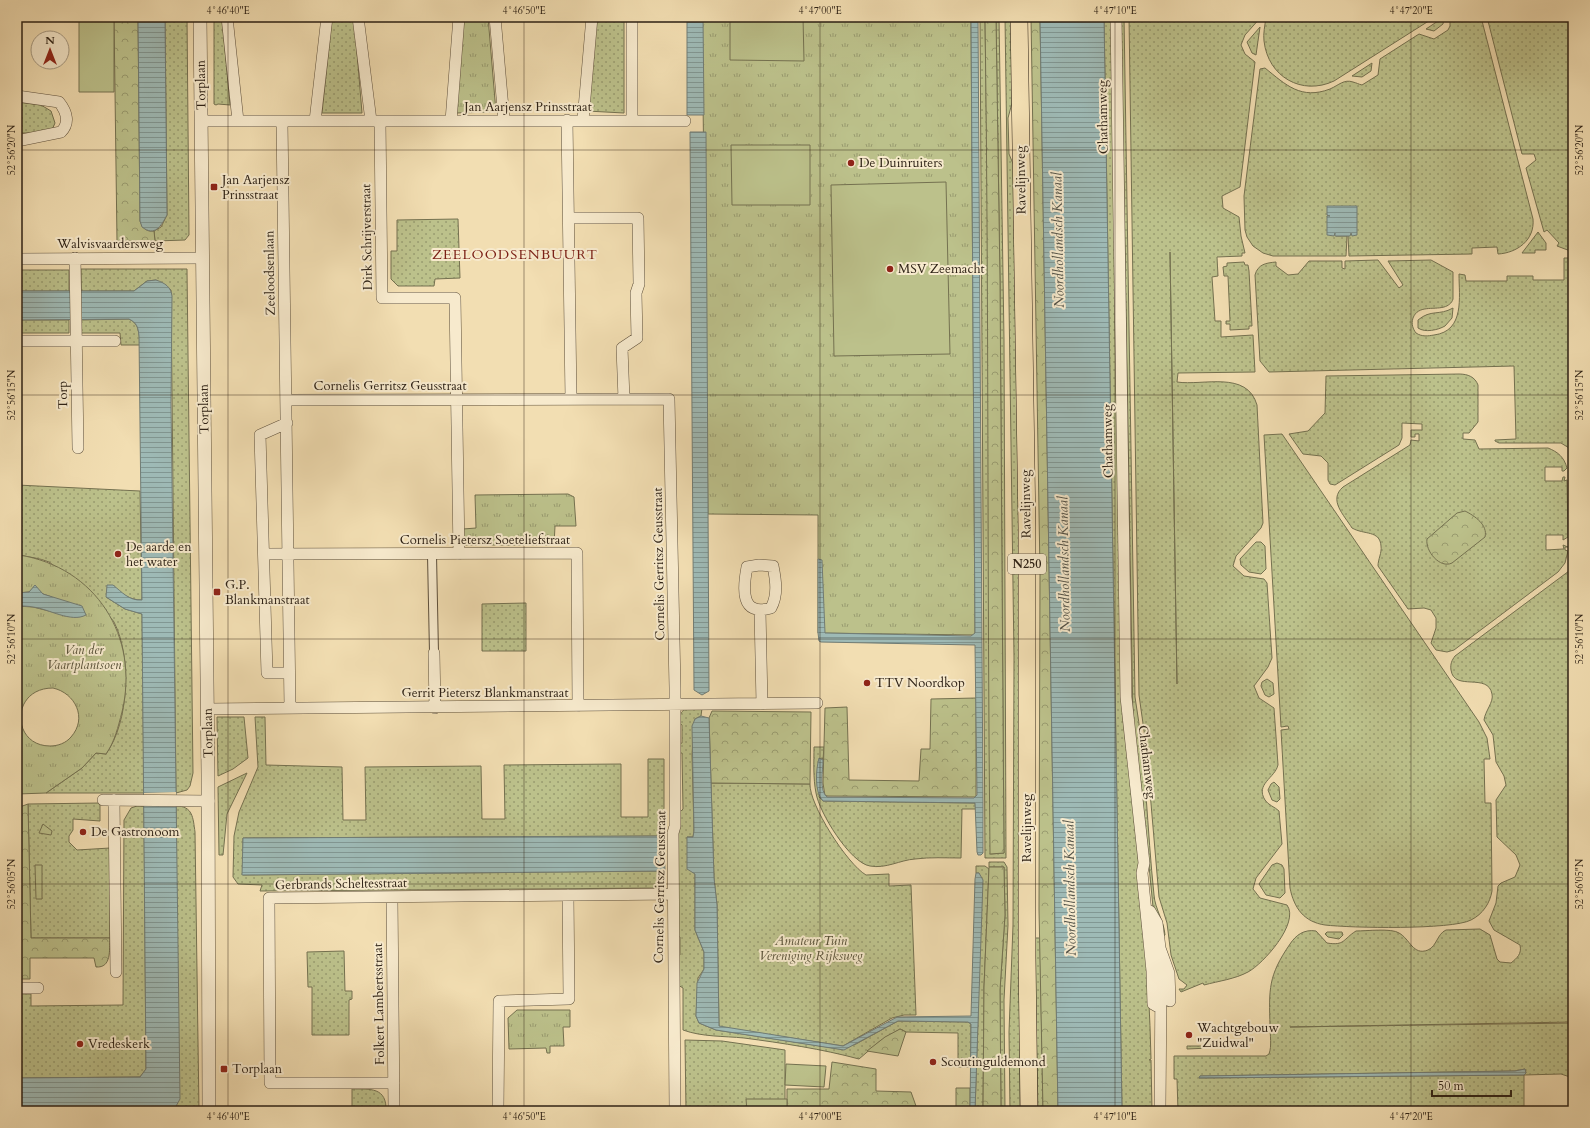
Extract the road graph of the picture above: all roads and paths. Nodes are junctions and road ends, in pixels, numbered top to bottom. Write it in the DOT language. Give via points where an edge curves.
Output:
graph roads {
  1 [pos="200,17"];
  2 [pos="227,17"];
  3 [pos="328,17"];
  4 [pos="358,17"];
  5 [pos="459,17"];
  6 [pos="495,17"];
  7 [pos="592,17"];
  8 [pos="632,17"];
  9 [pos="1019,17"];
  10 [pos="1116,17"];
  11 [pos="17,96"];
  12 [pos="504,120"];
  13 [pos="567,120"];
  14 [pos="583,120"];
  15 [pos="202,121"];
  16 [pos="238,121"];
  17 [pos="315,121"];
  18 [pos="375,121"];
  19 [pos="451,121"];
  20 [pos="632,121"];
  21 [pos="685,121"];
  22 [pos="282,122"];
  23 [pos="17,141"];
  24 [pos="569,218"];
  25 [pos="17,258"];
  26 [pos="75,258"];
  27 [pos="202,258"];
  28 [pos="17,341"];
  29 [pos="76,341"];
  30 [pos="115,341"];
  31 [pos="571,399"];
  32 [pos="624,399"];
  33 [pos="286,400"];
  34 [pos="456,400"];
  35 [pos="287,423"];
  36 [pos="78,448"];
  37 [pos="264,554"];
  38 [pos="288,554"];
  39 [pos="459,554"];
  40 [pos="432,555"];
  41 [pos="760,611"];
  42 [pos="434,653"];
  43 [pos="289,673"];
  44 [pos="817,703"];
  45 [pos="762,704"];
  46 [pos="675,705"];
  47 [pos="578,706"];
  48 [pos="290,708"];
  49 [pos="435,708"];
  50 [pos="208,709"];
  51 [pos="209,801"];
  52 [pos="1144,863"];
  53 [pos="673,894"];
  54 [pos="568,895"];
  55 [pos="392,898"];
  56 [pos="1150,911"];
  57 [pos="116,972"];
  58 [pos="17,988"];
  59 [pos="38,988"];
  60 [pos="1170,1001"];
  61 [pos="1160,1008"];
  62 [pos="394,1083"];
  63 [pos="209,1111"];
  64 [pos="394,1111"];
  65 [pos="498,1111"];
  66 [pos="675,1111"];
  67 [pos="1029,1111"];
  68 [pos="1160,1111"];
  1 -- 15 [label="street, Torplaan"];
  2 -- 16 [label="street"];
  3 -- 17 [label="street"];
  4 -- 18 [label="street"];
  5 -- 19 [label="street"];
  6 -- 12 [label="street"];
  7 -- 14 [label="street"];
  8 -- 20 [label="street"];
  9 -- 67 [label="main road, Ravelijnweg / N250" via="1027,537 1026,957"];
  10 -- 52 [label="street, Chathamweg" via="1126,697"];
  11 -- 23 [label="street" via="59,102 65,109 67,120 66,127 61,132"];
  12 -- 13 [label="street, Jan Aarjensz Prinsstraat"];
  12 -- 19 [label="street, Jan Aarjensz Prinsstraat"];
  13 -- 14 [label="street, Jan Aarjensz Prinsstraat"];
  13 -- 24 [label="street"];
  14 -- 20 [label="street, Jan Aarjensz Prinsstraat"];
  15 -- 16 [label="street, Jan Aarjensz Prinsstraat"];
  15 -- 27 [label="street, Torplaan"];
  16 -- 22 [label="street, Jan Aarjensz Prinsstraat"];
  17 -- 18 [label="street, Jan Aarjensz Prinsstraat"];
  17 -- 22 [label="street, Jan Aarjensz Prinsstraat"];
  18 -- 19 [label="street, Jan Aarjensz Prinsstraat"];
  18 -- 34 [label="street, Dirk Schrijverstraat" via="382,298 455,298"];
  20 -- 21 [label="street, Jan Aarjensz Prinsstraat"];
  22 -- 33 [label="street, Zeeloodsenlaan"];
  24 -- 31 [label="street"];
  24 -- 32 [label="street" via="638,218 637,338 622,348"];
  25 -- 26 [label="street, Walvisvaardersweg"];
  26 -- 27 [label="street, Walvisvaardersweg"];
  26 -- 29 [label="street, Torp"];
  27 -- 50 [label="street, Torplaan"];
  28 -- 29 [label="street"];
  29 -- 30 [label="street"];
  29 -- 36 [label="street, Torp"];
  31 -- 32 [label="street, Cornelis Gerritsz Geusstraat"];
  31 -- 34 [label="street, Cornelis Gerritsz Geusstraat"];
  32 -- 46 [label="street, Cornelis Gerritsz Geusstraat" via="670,399"];
  33 -- 34 [label="street, Cornelis Gerritsz Geusstraat"];
  33 -- 35 [label="street, Zeeloodsenlaan"];
  34 -- 39 [label="street"];
  35 -- 37 [label="street" via="260,435"];
  35 -- 38 [label="street, Zeeloodsenlaan"];
  37 -- 38 [label="street"];
  37 -- 43 [label="street" via="267,673"];
  38 -- 40 [label="street, Cornelis Pietersz Soeteliefstraat"];
  38 -- 43 [label="street, Zeeloodsenlaan"];
  39 -- 40 [label="street, Cornelis Pietersz Soeteliefstraat"];
  39 -- 47 [label="street, Cornelis Pietersz Soeteliefstraat" via="577,553"];
  40 -- 42 [label="street"];
  41 -- 45 [label="street"];
  42 -- 49 [label="street"];
  43 -- 48 [label="street, Zeeloodsenlaan"];
  44 -- 45 [label="street, Gerrit Pietersz Blankmanstraat"];
  45 -- 46 [label="street, Gerrit Pietersz Blankmanstraat"];
  46 -- 47 [label="street, Gerrit Pietersz Blankmanstraat"];
  46 -- 53 [label="street, Cornelis Gerritsz Geusstraat"];
  47 -- 49 [label="street, Gerrit Pietersz Blankmanstraat"];
  48 -- 49 [label="street, Gerrit Pietersz Blankmanstraat"];
  48 -- 50 [label="street, Gerrit Pietersz Blankmanstraat"];
  50 -- 51 [label="street, Torplaan"];
  51 -- 57 [label="street" via="108,800"];
  51 -- 63 [label="street, Torplaan"];
  52 -- 56 [label="street, Chathamweg"];
  52 -- 61 [label="street, Chathamweg" via="1142,873 1153,1004"];
  53 -- 54 [label="street, Gerbrands Scheltesstraat"];
  53 -- 66 [label="street, Cornelis Gerritsz Geusstraat"];
  54 -- 55 [label="street, Gerbrands Scheltesstraat"];
  54 -- 65 [label="street" via="569,999 499,1001"];
  55 -- 62 [label="street, Folkert Lambertsstraat"];
  55 -- 62 [label="street, Gerbrands Scheltesstraat" via="269,898 270,1084"];
  56 -- 60 [label="street, Chathamweg" via="1157,923 1160,948 1169,974"];
  56 -- 61 [label="street, Chathamweg" via="1154,948 1161,973"];
  58 -- 59 [label="street"];
  61 -- 68 [label="street, Chathamweg"];
  62 -- 64 [label="street, Folkert Lambertsstraat"];
}
